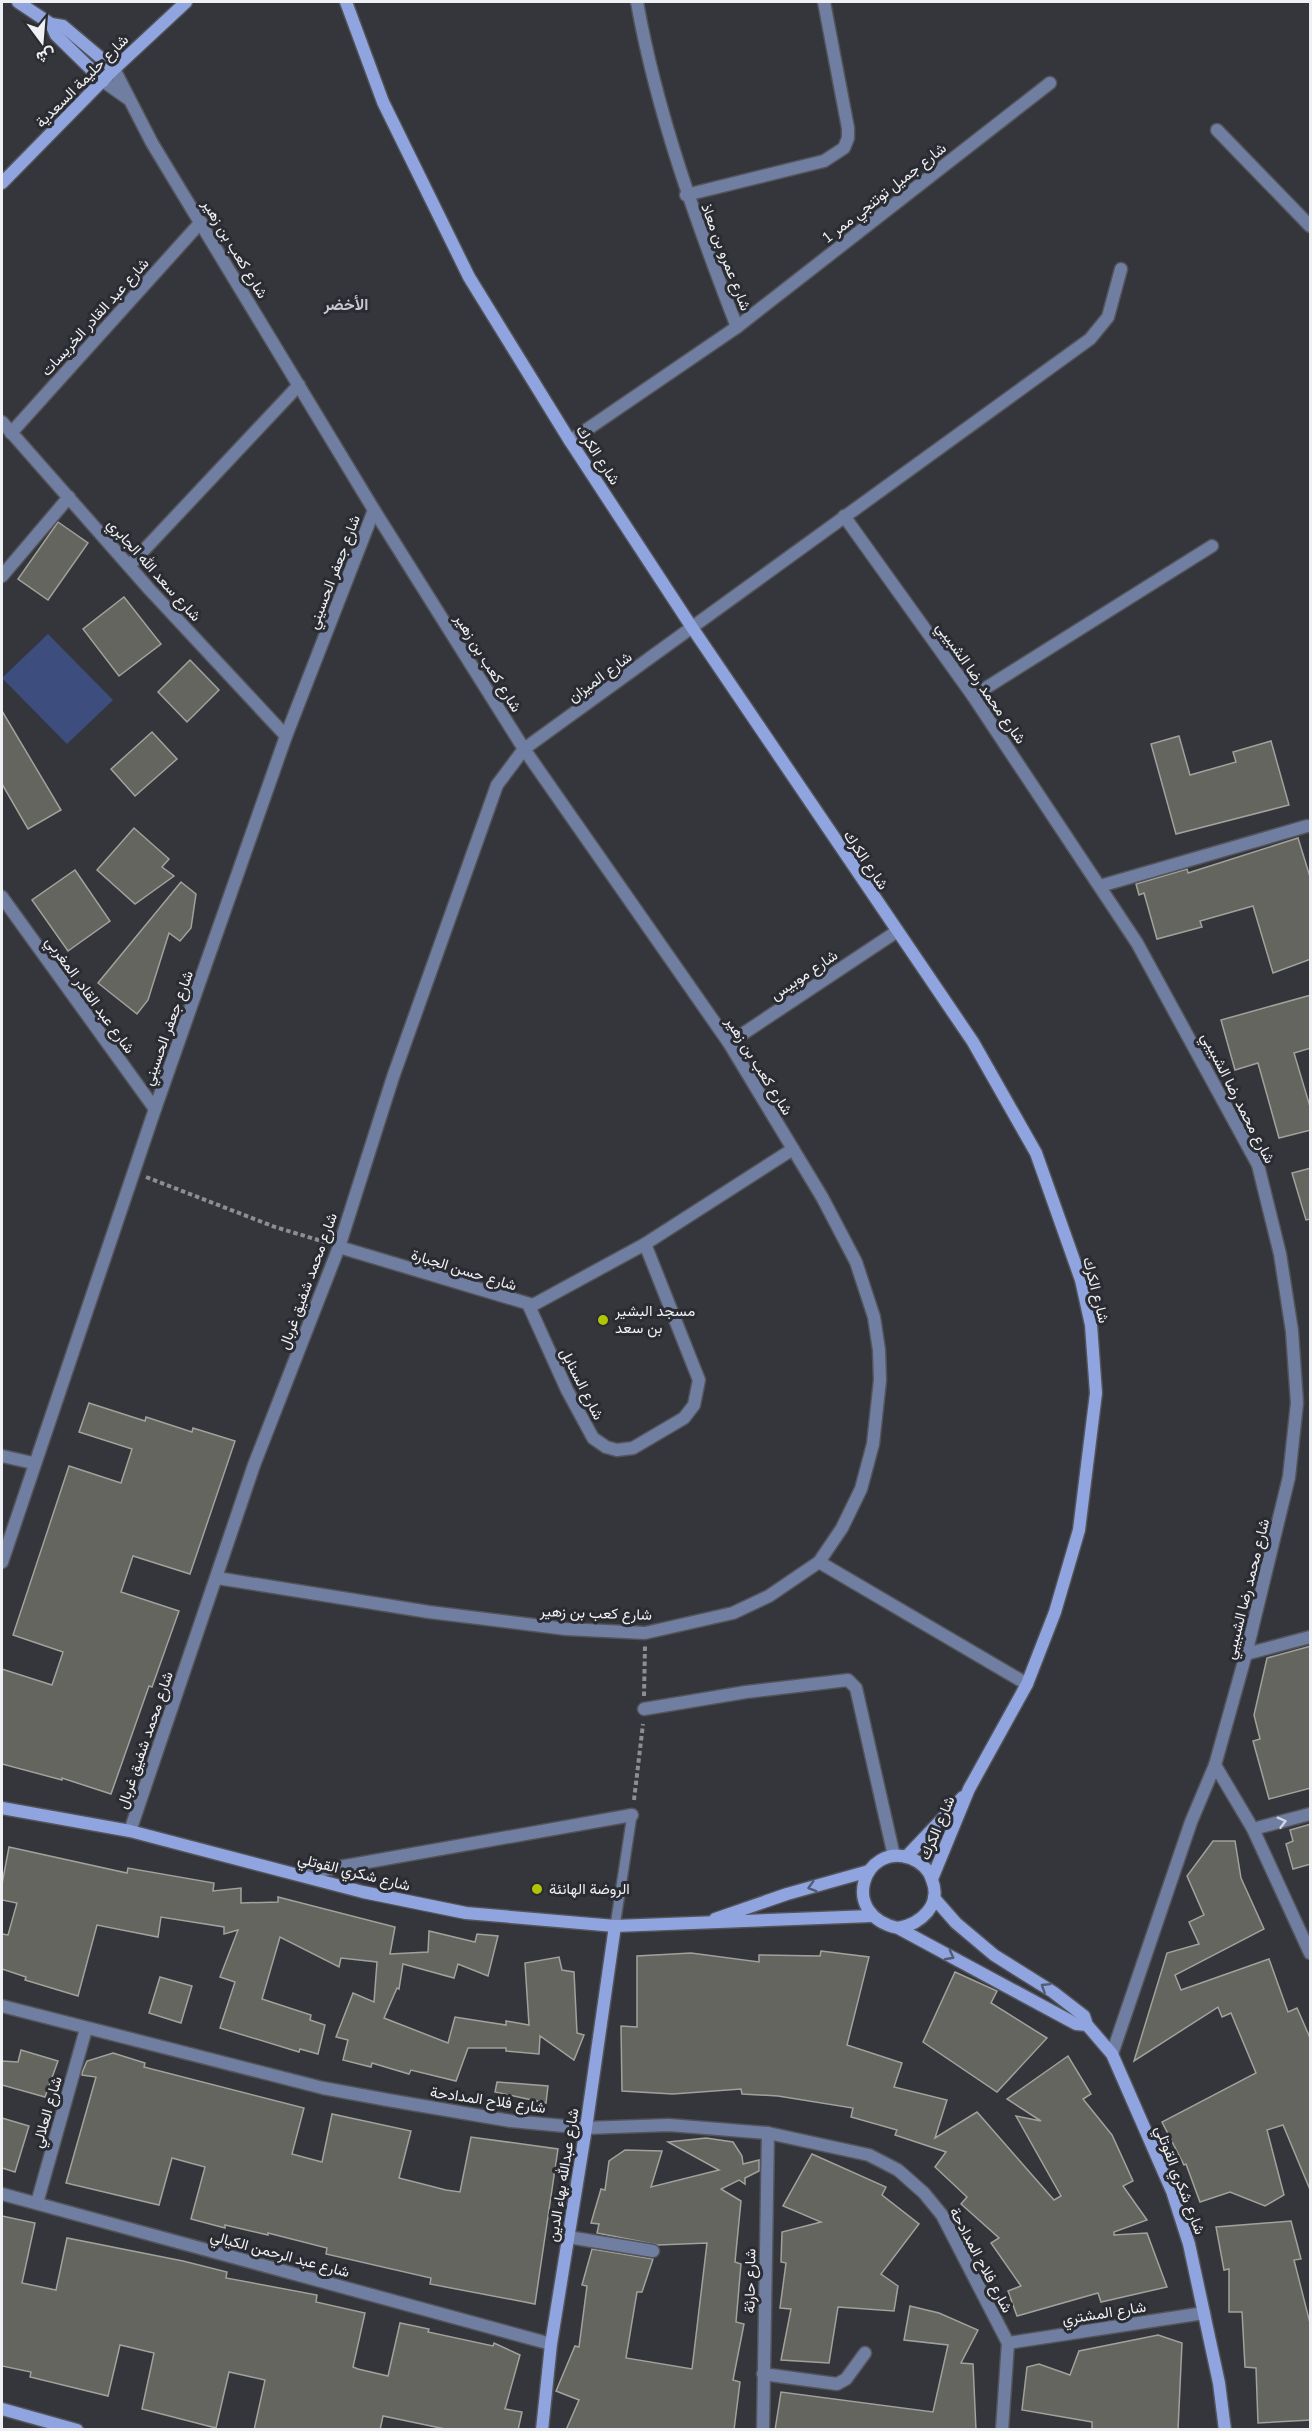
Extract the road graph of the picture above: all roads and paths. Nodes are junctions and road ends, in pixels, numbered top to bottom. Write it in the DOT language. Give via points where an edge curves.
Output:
graph roads {
  1 [pos="18,2"];
  2 [pos="186,2"];
  3 [pos="346,2"];
  4 [pos="637,2"];
  5 [pos="824,2"];
  6 [pos="51,24"];
  7 [pos="114,69"];
  8 [pos="103,81"];
  9 [pos="1050,83"];
  10 [pos="127,98"];
  11 [pos="1217,130"];
  12 [pos="2,183"];
  13 [pos="686,195"];
  14 [pos="201,222"];
  15 [pos="1311,226"];
  16 [pos="1121,268"];
  17 [pos="736,327"];
  18 [pos="299,385"];
  19 [pos="2,422"];
  20 [pos="11,433"];
  21 [pos="570,441"];
  22 [pos="69,497"];
  23 [pos="374,510"];
  24 [pos="844,516"];
  25 [pos="1212,546"];
  26 [pos="129,566"];
  27 [pos="2,576"];
  28 [pos="693,628"];
  29 [pos="973,696"];
  30 [pos="286,736"];
  31 [pos="524,749"];
  32 [pos="1306,826"];
  33 [pos="1100,886"];
  34 [pos="2,897"];
  35 [pos="896,932"];
  36 [pos="729,1043"];
  37 [pos="154,1109"];
  38 [pos="793,1149"];
  39 [pos="134,1173"];
  40 [pos="645,1244"];
  41 [pos="339,1247"];
  42 [pos="530,1306"];
  43 [pos="2,1455"];
  44 [pos="33,1463"];
  45 [pos="2,1562"];
  46 [pos="819,1562"];
  47 [pos="217,1578"];
  48 [pos="1311,1637"];
  49 [pos="1246,1654"];
  50 [pos="1027,1684"];
  51 [pos="644,1708"];
  52 [pos="1215,1765"];
  53 [pos="969,1789"];
  54 [pos="2,1809"];
  55 [pos="1311,1814"];
  56 [pos="632,1815"];
  57 [pos="1253,1829"];
  58 [pos="130,1831"];
  59 [pos="900,1856"];
  60 [pos="869,1871"];
  61 [pos="300,1874"];
  62 [pos="932,1879"];
  63 [pos="934,1898"];
  64 [pos="871,1916"];
  65 [pos="704,1923"];
  66 [pos="615,1926"];
  67 [pos="898,1928"];
  68 [pos="1311,1953"];
  69 [pos="2,2006"];
  70 [pos="1087,2025"];
  71 [pos="86,2029"];
  72 [pos="1112,2054"];
  73 [pos="586,2128"];
  74 [pos="768,2133"];
  75 [pos="2,2194"];
  76 [pos="37,2203"];
  77 [pos="568,2237"];
  78 [pos="653,2251"];
  79 [pos="1204,2313"];
  80 [pos="1008,2343"];
  81 [pos="551,2344"];
  82 [pos="865,2353"];
  83 [pos="763,2374"];
  84 [pos="2,2409"];
  85 [pos="77,2430"];
  86 [pos="542,2430"];
  87 [pos="763,2430"];
  88 [pos="1002,2430"];
  89 [pos="1225,2430"];
  1 -- 6 [label="street"];
  2 -- 7 [label="street, شارع حليمة السعدية"];
  3 -- 21 [label="street, شارع الكرك" via="383,102 453,246"];
  4 -- 13 [label="street, شارع عمرو بن معاذ"];
  5 -- 13 [label="street" via="848,128 844,148 824,161"];
  6 -- 7 [label="street" via="63,26 82,39"];
  6 -- 8 [label="street" via="56,35"];
  7 -- 8 [label="street, شارع حليمة السعدية"];
  7 -- 10 [label="street, شارع كعب بن زهير"];
  8 -- 10 [label="street, شارع كعب بن زهير"];
  8 -- 12 [label="street, شارع حليمة السعدية"];
  9 -- 17 [label="street, شارع جميل توتنجي ممر 1"];
  10 -- 14 [label="street, شارع كعب بن زهير"];
  11 -- 15 [label="street"];
  13 -- 17 [label="street, شارع عمرو بن معاذ"];
  14 -- 18 [label="street, شارع كعب بن زهير"];
  14 -- 20 [label="street, شارع عبد القادر الخريسات"];
  16 -- 24 [label="street" via="1107,317 1090,339"];
  17 -- 21 [label="street, شارع عمرو بن معاذ"];
  18 -- 23 [label="street, شارع كعب بن زهير"];
  18 -- 26 [label="street"];
  19 -- 20 [label="street, شارع سعد الله الجابري"];
  20 -- 22 [label="street, شارع سعد الله الجابري"];
  21 -- 28 [label="street, شارع الكرك"];
  22 -- 26 [label="street, شارع سعد الله الجابري"];
  22 -- 27 [label="street"];
  23 -- 30 [label="street, شارع جعفر الحسيني"];
  23 -- 31 [label="street, شارع كعب بن زهير"];
  24 -- 28 [label="street"];
  24 -- 29 [label="street, شارع محمد رضا الشبيبي"];
  25 -- 29 [label="street"];
  26 -- 30 [label="street, شارع سعد الله الجابري"];
  28 -- 31 [label="street, شارع الميزان"];
  28 -- 35 [label="street, شارع الكرك"];
  29 -- 33 [label="street, شارع محمد رضا الشبيبي"];
  30 -- 37 [label="street, شارع جعفر الحسيني"];
  31 -- 36 [label="street, شارع كعب بن زهير"];
  31 -- 41 [label="street, شارع محمد شفيق غربال" via="492,794 393,1077"];
  32 -- 33 [label="street"];
  33 -- 49 [label="street, شارع محمد رضا الشبيبي" via="1137,943 1258,1165 1280,1254 1292,1331 1297,1403 1289,1477"];
  34 -- 37 [label="street, شارع عبد القادر المغربي"];
  35 -- 36 [label="street, شارع موبيس"];
  35 -- 50 [label="street, شارع الكرك" via="973,1042 1036,1153 1081,1280 1091,1325 1096,1393 1079,1530 1055,1612"];
  36 -- 38 [label="street, شارع كعب بن زهير"];
  37 -- 39 [label="street, شارع جعفر الحسيني"];
  38 -- 40 [label="street, شارع حسن الجبارة"];
  38 -- 46 [label="street, شارع كعب بن زهير" via="856,1262 874,1317 879,1350 873,1444 861,1489"];
  39 -- 41 [label="path"];
  39 -- 44 [label="street, شارع جعفر الحسيني"];
  40 -- 42 [label="street, شارع حسن الجبارة"];
  40 -- 42 [label="street, شارع السنابل" via="699,1380 694,1405 684,1418 633,1448 617,1450 593,1438"];
  41 -- 42 [label="street, شارع حسن الجبارة"];
  41 -- 47 [label="street, شارع محمد شفيق غربال" via="254,1465"];
  43 -- 44 [label="street"];
  44 -- 45 [label="street, شارع جعفر الحسيني"];
  46 -- 47 [label="street, شارع كعب بن زهير" via="769,1596 733,1613 645,1633 566,1629 429,1612"];
  46 -- 50 [label="street"];
  47 -- 58 [label="street, شارع محمد شفيق غربال"];
  48 -- 49 [label="street"];
  49 -- 52 [label="street, شارع محمد رضا الشبيبي"];
  50 -- 53 [label="street, شارع الكرك"];
  51 -- 59 [label="street" via="848,1680 856,1688"];
  52 -- 57 [label="street"];
  52 -- 72 [label="street, شارع محمد رضا الشبيبي" via="1191,1822"];
  53 -- 59 [label="street, شارع الكرك"];
  53 -- 62 [label="street, شارع الكرك"];
  54 -- 58 [label="street, شارع شكري القوتلي"];
  57 -- 55 [label="street, one-way"];
  56 -- 61 [label="street"];
  56 -- 66 [label="lane"];
  57 -- 68 [label="street"];
  58 -- 61 [label="street, شارع شكري القوتلي"];
  59 -- 60 [label="street" via="880,1861"];
  59 -- 62 [label="street" via="926,1869"];
  60 -- 64 [label="street" via="862,1894"];
  60 -- 65 [label="street, شارع شكري القوتلي, one-way"];
  61 -- 66 [label="street, شارع شكري القوتلي" via="363,1892 466,1913"];
  62 -- 63 [label="street"];
  63 -- 67 [label="street" via="922,1920"];
  70 -- 63 [label="street, شارع شكري القوتلي, one-way" via="1084,2016 980,1943"];
  64 -- 65 [label="street, شارع شكري القوتلي"];
  64 -- 67 [label="street" via="883,1925"];
  65 -- 66 [label="street, شارع شكري القوتلي"];
  66 -- 73 [label="street, شارع عبدالله بهاء الدين"];
  67 -- 70 [label="street, شارع شكري القوتلي, one-way" via="1076,2024"];
  69 -- 71 [label="street, شارع فلاح المدادحة"];
  70 -- 72 [label="street, شارع شكري القوتلي"];
  71 -- 73 [label="street, شارع فلاح المدادحة" via="323,2088 511,2121"];
  71 -- 76 [label="street, شارع العلالي"];
  72 -- 79 [label="street, شارع شكري القوتلي" via="1172,2191"];
  73 -- 74 [label="street, شارع فلاح المدادحة" via="669,2125"];
  73 -- 77 [label="street, شارع عبدالله بهاء الدين"];
  74 -- 80 [label="street, شارع فلاح المدادحة" via="869,2155 898,2170 942,2215"];
  74 -- 83 [label="street, شارع حارثة"];
  75 -- 76 [label="street, شارع عبد الرحمن الكيالي"];
  76 -- 81 [label="street, شارع عبد الرحمن الكيالي"];
  77 -- 78 [label="street"];
  77 -- 81 [label="street, شارع عبدالله بهاء الدين"];
  79 -- 80 [label="street, شارع المشتري"];
  79 -- 89 [label="street, شارع شكري القوتلي"];
  80 -- 88 [label="street"];
  81 -- 86 [label="street, شارع عبدالله بهاء الدين"];
  82 -- 83 [label="street" via="846,2379 837,2384"];
  83 -- 87 [label="street, شارع حارثة"];
  84 -- 85 [label="street"];
}
